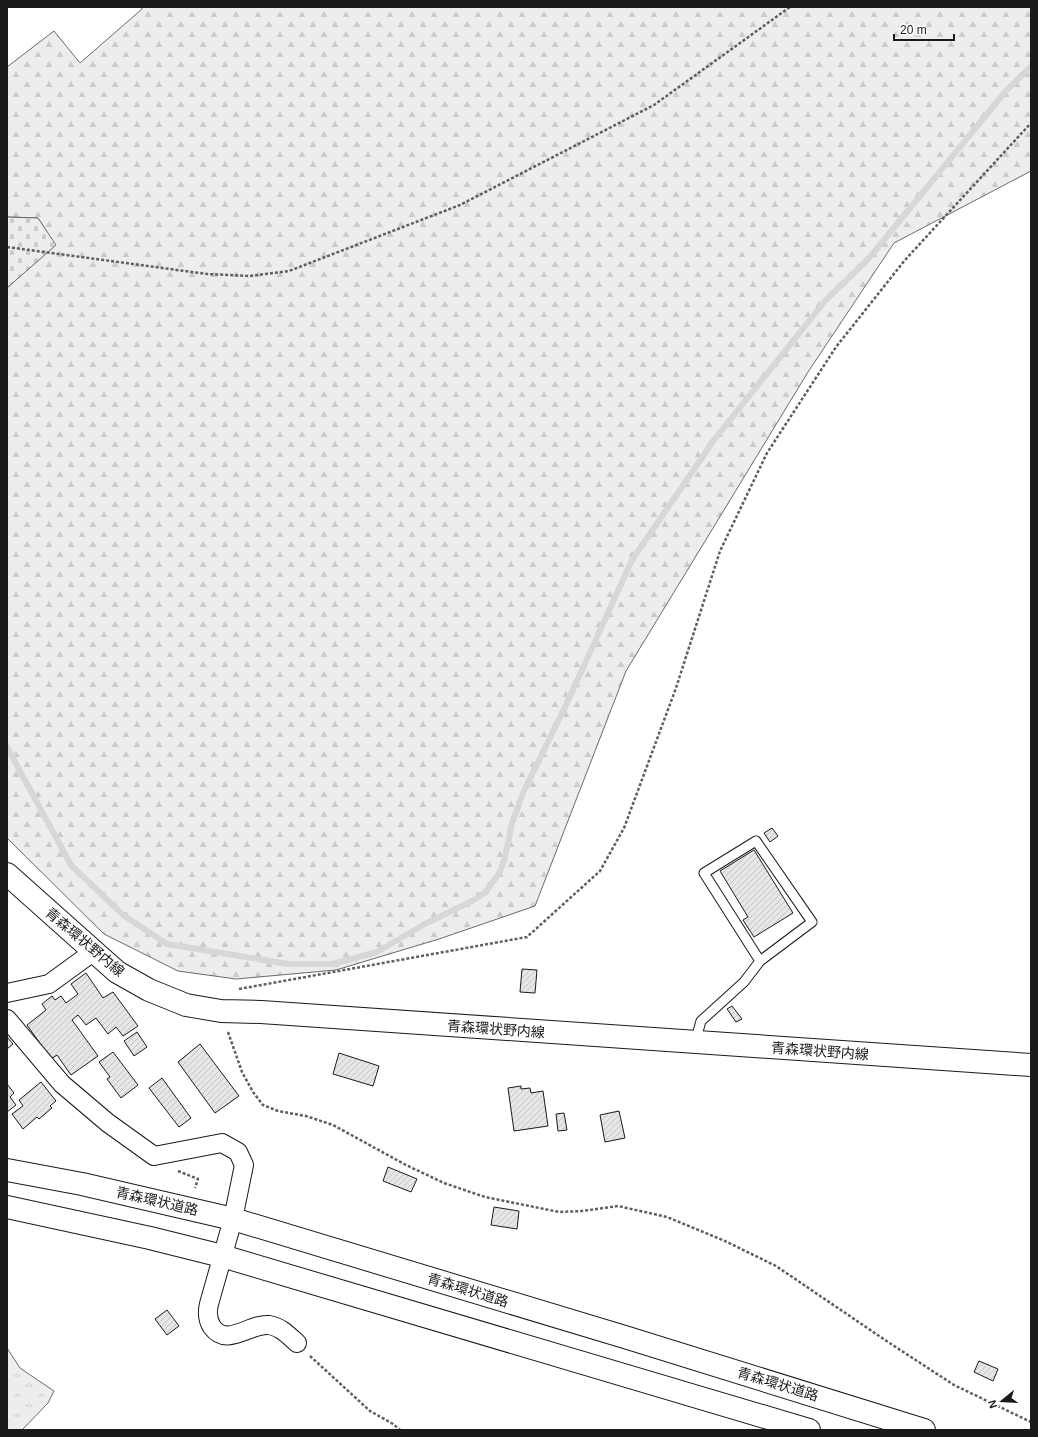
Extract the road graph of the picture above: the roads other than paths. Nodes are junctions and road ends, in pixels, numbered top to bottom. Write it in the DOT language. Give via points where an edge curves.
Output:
graph roads {
  1 [pos="7,874"];
  2 [pos="93,952"];
  3 [pos="760,961"];
  4 [pos="7,993"];
  5 [pos="7,1019"];
  6 [pos="695,1042"];
  7 [pos="1031,1066"];
  8 [pos="7,1170"];
  9 [pos="7,1207"];
  10 [pos="233,1219"];
  11 [pos="222,1256"];
  12 [pos="297,1343"];
  13 [pos="809,1430"];
  14 [pos="924,1430"];
  1 -- 2 [label="main road, 青森環状野内線"];
  2 -- 4 [label="street" via="50,984"];
  2 -- 6 [label="main road, 青森環状野内線" via="117,972 149,990 186,1005 220,1011"];
  3 -- 3 [label="lane" via="704,873 756,841 812,922"];
  3 -- 6 [label="lane" via="744,982 701,1021"];
  5 -- 10 [label="street" via="62,1084 108,1123 154,1156 222,1143 238,1152 244,1165"];
  6 -- 7 [label="main road, 青森環状野内線"];
  8 -- 10 [label="main road, 青森環状道路" via="82,1184"];
  9 -- 11 [label="main road" via="135,1234"];
  10 -- 11 [label="street"];
  10 -- 14 [label="main road, 青森環状道路"];
  11 -- 12 [label="street" via="207,1312 213,1328 218,1333 229,1336 268,1325 277,1327"];
  11 -- 13 [label="main road"];
}
